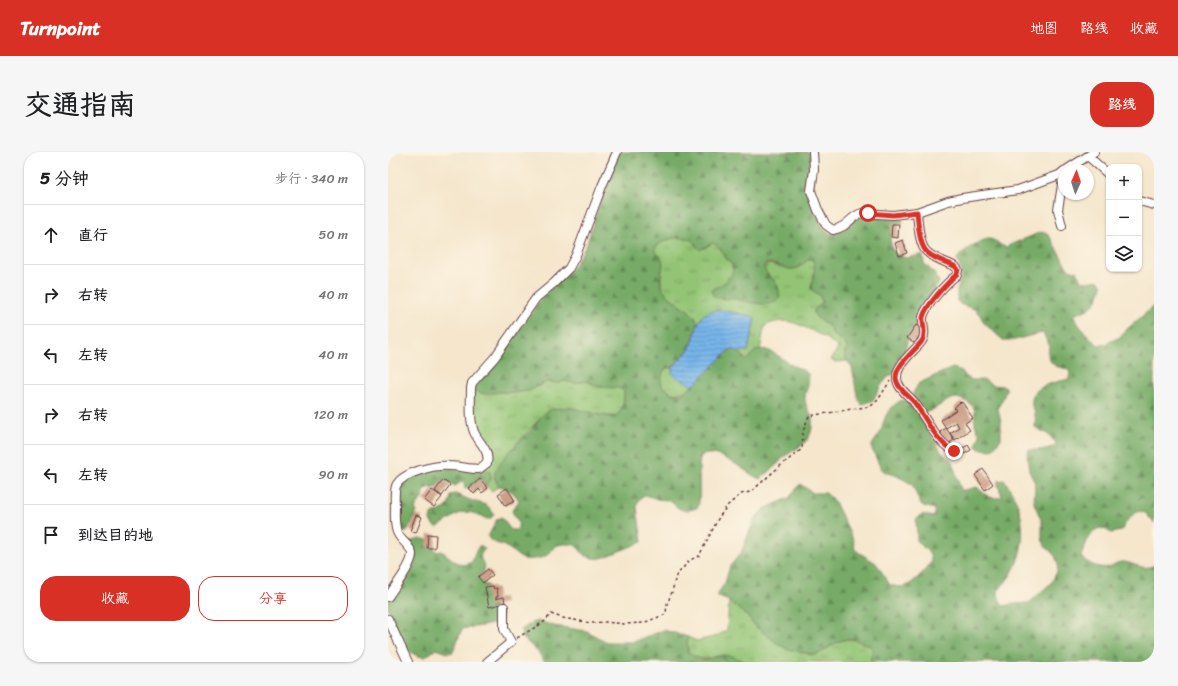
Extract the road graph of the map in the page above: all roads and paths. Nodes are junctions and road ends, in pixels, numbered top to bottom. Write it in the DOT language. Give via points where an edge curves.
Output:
graph roads {
  1 [pos="617,152"];
  2 [pos="813,152"];
  3 [pos="1091,154"];
  4 [pos="1076,164"];
  5 [pos="1106,172"];
  6 [pos="1058,175"];
  7 [pos="1060,200"];
  8 [pos="1142,202"];
  9 [pos="1154,205"];
  10 [pos="917,212"];
  11 [pos="1062,226"];
  12 [pos="896,377"];
  13 [pos="954,451"];
  14 [pos="388,597"];
  15 [pos="504,607"];
  16 [pos="388,619"];
  17 [pos="511,642"];
  18 [pos="408,662"];
  19 [pos="487,662"];
  1 -- 14 [label="street" via="569,268 536,298 495,357 472,383 472,423 474,432 488,455 487,463 479,469 448,466 423,469 399,481 396,486 397,533 412,554 411,560"];
  2 -- 10 [label="street" via="811,191 818,210 829,228 833,230 843,227 862,213 893,215"];
  3 -- 4 [label="street"];
  3 -- 5 [label="street"];
  6 -- 10 [label="street" via="1018,190 948,201"];
  7 -- 11 [label="street" via="1058,210"];
  8 -- 9 [label="street"];
  10 -- 12 [label="street" via="923,248 958,270 926,312 923,320 923,338 904,361"];
  12 -- 13 [label="street" via="897,382 915,402 942,442"];
  12 -- 17 [label="path" via="889,382 871,406 809,416 803,431 802,449 750,492 737,497 719,517 699,556 690,560 676,576 664,615 643,623 625,624 590,622 551,614 544,622"];
  15 -- 17 [label="street" via="504,630"];
  16 -- 18 [label="street"];
  17 -- 19 [label="street"];
}
